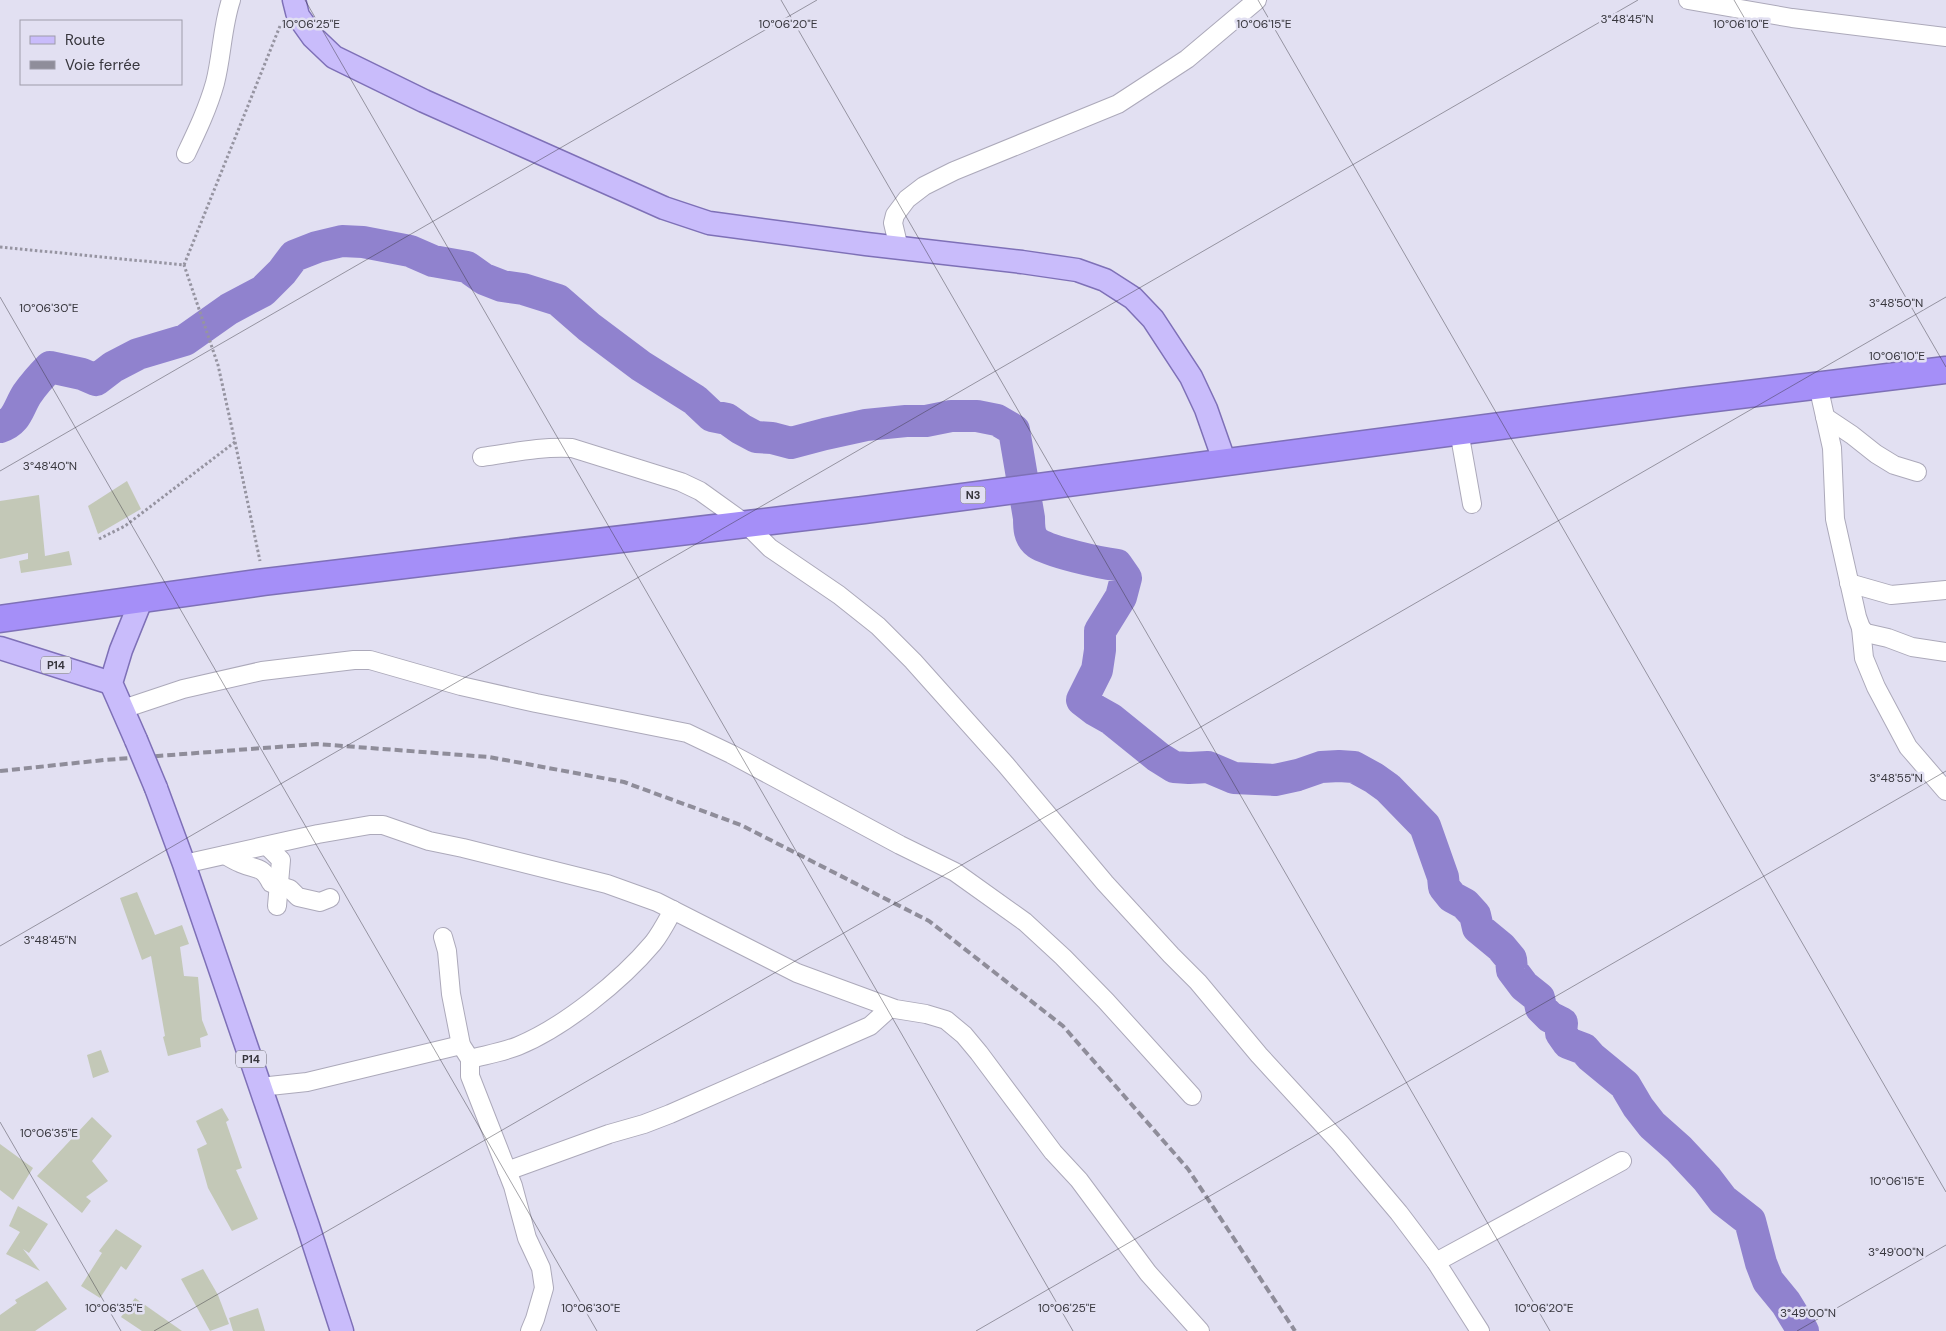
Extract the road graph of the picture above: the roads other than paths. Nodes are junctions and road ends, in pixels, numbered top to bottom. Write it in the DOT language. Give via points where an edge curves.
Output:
graph roads {
  1 [pos="231,0"];
  2 [pos="1257,0"];
  3 [pos="1688,0"];
  4 [pos="289,9"];
  5 [pos="1946,37"];
  6 [pos="186,154"];
  7 [pos="899,248"];
  8 [pos="1946,370"];
  9 [pos="1818,385"];
  10 [pos="1825,417"];
  11 [pos="1459,431"];
  12 [pos="482,457"];
  13 [pos="1225,463"];
  14 [pos="1917,472"];
  15 [pos="1472,504"];
  16 [pos="746,524"];
  17 [pos="1849,583"];
  18 [pos="1946,590"];
  19 [pos="142,598"];
  20 [pos="0,619"];
  21 [pos="1861,628"];
  22 [pos="0,648"];
  23 [pos="1946,652"];
  24 [pos="111,683"];
  25 [pos="123,708"];
  26 [pos="1946,790"];
  27 [pos="266,846"];
  28 [pos="225,855"];
  29 [pos="184,864"];
  30 [pos="280,885"];
  31 [pos="330,898"];
  32 [pos="277,906"];
  33 [pos="673,910"];
  34 [pos="443,937"];
  35 [pos="890,1008"];
  36 [pos="465,1052"];
  37 [pos="260,1087"];
  38 [pos="1192,1096"];
  39 [pos="1622,1161"];
  40 [pos="507,1171"];
  41 [pos="1436,1262"];
  42 [pos="342,1331"];
  43 [pos="530,1331"];
  44 [pos="1200,1331"];
  45 [pos="1480,1331"];
  1 -- 6 [label="street" via="215,81 207,108"];
  2 -- 7 [label="street" via="1187,59 1118,104 924,186 907,199 895,215 893,223"];
  3 -- 5 [label="street" via="1792,18"];
  4 -- 7 [label="main road" via="334,57 424,101 664,208 709,223"];
  7 -- 13 [label="main road" via="1077,270 1105,280 1134,298 1153,319 1191,377"];
  8 -- 9 [label="highway, N3"];
  9 -- 10 [label="street"];
  9 -- 11 [label="highway, N3"];
  10 -- 14 [label="street" via="1894,465"];
  10 -- 17 [label="street" via="1832,448 1835,519"];
  11 -- 13 [label="highway, N3"];
  11 -- 15 [label="street"];
  12 -- 16 [label="street" via="559,447 577,449 700,490"];
  13 -- 16 [label="highway, N3"];
  16 -- 19 [label="highway, N3"];
  16 -- 41 [label="street" via="770,548 878,626 913,661 1105,883 1198,982 1259,1055 1340,1143"];
  17 -- 18 [label="street" via="1891,595"];
  17 -- 21 [label="street"];
  19 -- 20 [label="highway, N3"];
  19 -- 24 [label="main road"];
  21 -- 23 [label="street" via="1866,633 1912,647"];
  21 -- 26 [label="street" via="1864,658 1880,695 1908,747"];
  22 -- 24 [label="main road, P14"];
  24 -- 25 [label="main road, P14"];
  25 -- 29 [label="main road, P14, bridge"];
  25 -- 38 [label="street" via="183,689 262,671 370,660 460,686 687,733 955,872 1024,922 1062,957"];
  27 -- 28 [label="street"];
  27 -- 30 [label="street" via="281,860"];
  27 -- 33 [label="street" via="383,825 429,841 598,881"];
  28 -- 29 [label="street"];
  28 -- 30 [label="street" via="240,864 256,867 265,872 271,883"];
  29 -- 37 [label="main road, P14"];
  30 -- 31 [label="street" via="290,889 298,898 320,902"];
  30 -- 32 [label="street"];
  33 -- 35 [label="street" via="797,973"];
  33 -- 36 [label="street" via="654,941 624,975 573,1014 538,1037 515,1047"];
  34 -- 36 [label="street" via="450,994"];
  35 -- 40 [label="street" via="870,1026 670,1114"];
  35 -- 44 [label="street" via="946,1020 964,1036 1053,1152 1091,1195 1148,1273"];
  36 -- 37 [label="street" via="307,1082"];
  36 -- 40 [label="street" via="470,1076"];
  37 -- 42 [label="main road, P14"];
  39 -- 41 [label="street"];
  40 -- 43 [label="street" via="527,1238 541,1268 544,1288"];
  41 -- 45 [label="street"];
}
